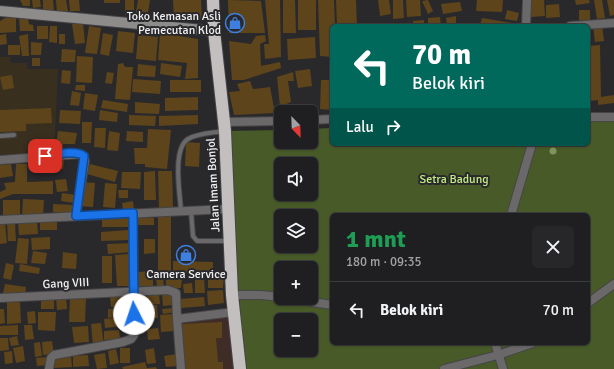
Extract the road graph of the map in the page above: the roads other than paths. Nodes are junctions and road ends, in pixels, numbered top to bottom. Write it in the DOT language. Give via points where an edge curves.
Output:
graph roads {
  1 [pos="213,0"];
  2 [pos="527,0"];
  3 [pos="0,11"];
  4 [pos="614,23"];
  5 [pos="526,24"];
  6 [pos="590,25"];
  7 [pos="214,31"];
  8 [pos="590,117"];
  9 [pos="614,118"];
  10 [pos="318,120"];
  11 [pos="330,120"];
  12 [pos="274,121"];
  13 [pos="224,127"];
  14 [pos="0,136"];
  15 [pos="14,136"];
  16 [pos="531,146"];
  17 [pos="0,160"];
  18 [pos="228,209"];
  19 [pos="191,210"];
  20 [pos="181,211"];
  21 [pos="133,213"];
  22 [pos="512,213"];
  23 [pos="76,216"];
  24 [pos="0,220"];
  25 [pos="230,242"];
  26 [pos="614,284"];
  27 [pos="132,291"];
  28 [pos="232,295"];
  29 [pos="274,296"];
  30 [pos="0,298"];
  31 [pos="590,302"];
  32 [pos="318,303"];
  33 [pos="330,305"];
  34 [pos="234,312"];
  35 [pos="177,319"];
  36 [pos="496,345"];
  37 [pos="527,345"];
  38 [pos="498,355"];
  39 [pos="49,369"];
  40 [pos="181,369"];
  41 [pos="240,369"];
  42 [pos="444,369"];
  43 [pos="503,369"];
  1 -- 7 [label="highway, Jalan Imam Bonjol"];
  2 -- 5 [label="street"];
  3 -- 7 [label="street"];
  4 -- 6 [label="street"];
  7 -- 13 [label="highway, Jalan Imam Bonjol"];
  8 -- 9 [label="street"];
  10 -- 11 [label="street"];
  12 -- 13 [label="street"];
  13 -- 18 [label="highway, Jalan Imam Bonjol"];
  13 -- 20 [label="lane" via="188,138 182,143 178,155"];
  14 -- 15 [label="lane"];
  16 -- 22 [label="street"];
  17 -- 23 [label="street" via="81,154 84,156"];
  18 -- 19 [label="street"];
  18 -- 25 [label="highway, Jalan Imam Bonjol"];
  19 -- 20 [label="street"];
  19 -- 25 [label="lane" via="194,236 197,240"];
  20 -- 21 [label="street"];
  21 -- 23 [label="street"];
  21 -- 27 [label="street"];
  23 -- 24 [label="street"];
  25 -- 28 [label="highway, Jalan Imam Bonjol"];
  26 -- 31 [label="street"];
  27 -- 30 [label="street, Gang VIII"];
  27 -- 35 [label="street, Gang VIII" via="174,291"];
  27 -- 39 [label="street" via="135,326 131,339 54,355"];
  28 -- 29 [label="street"];
  28 -- 34 [label="highway, Jalan Imam Bonjol"];
  32 -- 33 [label="street"];
  34 -- 35 [label="street"];
  34 -- 41 [label="highway, Jalan Imam Bonjol"];
  35 -- 40 [label="street"];
  36 -- 38 [label="street"];
  37 -- 38 [label="street"];
  38 -- 42 [label="street"];
  38 -- 43 [label="street"];
}
